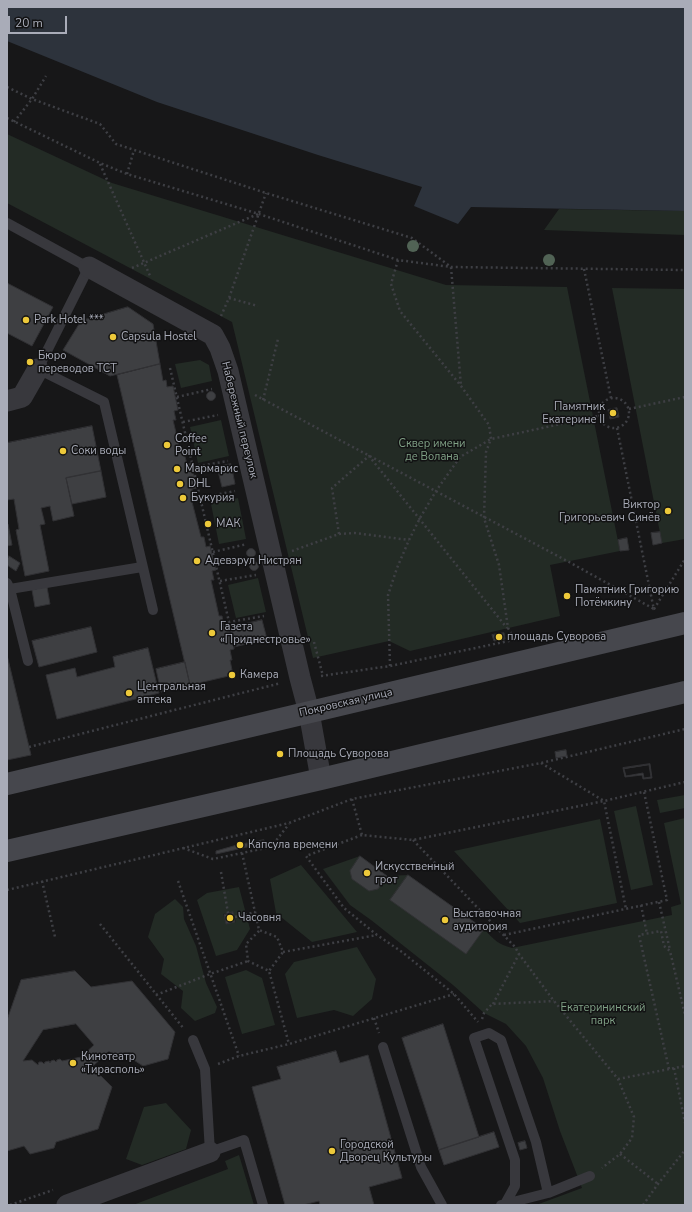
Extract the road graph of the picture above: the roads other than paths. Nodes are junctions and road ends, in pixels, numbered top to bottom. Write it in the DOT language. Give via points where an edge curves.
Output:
graph roads {
  1 [pos="7,223"];
  2 [pos="89,267"];
  3 [pos="213,335"];
  4 [pos="38,368"];
  5 [pos="7,401"];
  6 [pos="142,567"];
  7 [pos="9,586"];
  8 [pos="153,610"];
  9 [pos="685,623"];
  10 [pos="28,661"];
  11 [pos="685,692"];
  12 [pos="309,712"];
  13 [pos="321,779"];
  14 [pos="7,784"];
  15 [pos="7,851"];
  16 [pos="193,1040"];
  17 [pos="383,1047"];
  18 [pos="210,1152"];
  19 [pos="590,1176"];
  20 [pos="548,1193"];
  21 [pos="62,1197"];
  22 [pos="502,1204"];
  23 [pos="262,1205"];
  24 [pos="442,1205"];
  1 -- 2 [label="lane"];
  2 -- 3 [label="lane"];
  2 -- 3 [label="street"];
  2 -- 4 [label="lane"];
  3 -- 12 [label="street, Набережный переулок" via="228,371"];
  4 -- 5 [label="street" via="22,397"];
  4 -- 6 [label="lane" via="104,402"];
  6 -- 7 [label="lane"];
  6 -- 8 [label="lane"];
  7 -- 10 [label="lane"];
  9 -- 12 [label="main road, Покровская улица"];
  11 -- 13 [label="main road"];
  12 -- 13 [label="street, Набережный переулок"];
  12 -- 14 [label="main road, Покровская улица"];
  13 -- 15 [label="main road"];
  16 -- 18 [label="lane" via="205,1069"];
  17 -- 24 [label="lane" via="421,1167"];
  18 -- 21 [label="street"];
  18 -- 23 [label="lane" via="244,1140"];
  19 -- 20 [label="lane"];
  20 -- 22 [label="lane"];
  20 -- 22 [label="lane" via="536,1142 501,1040 489,1033 474,1038 515,1160 515,1186"];
}
